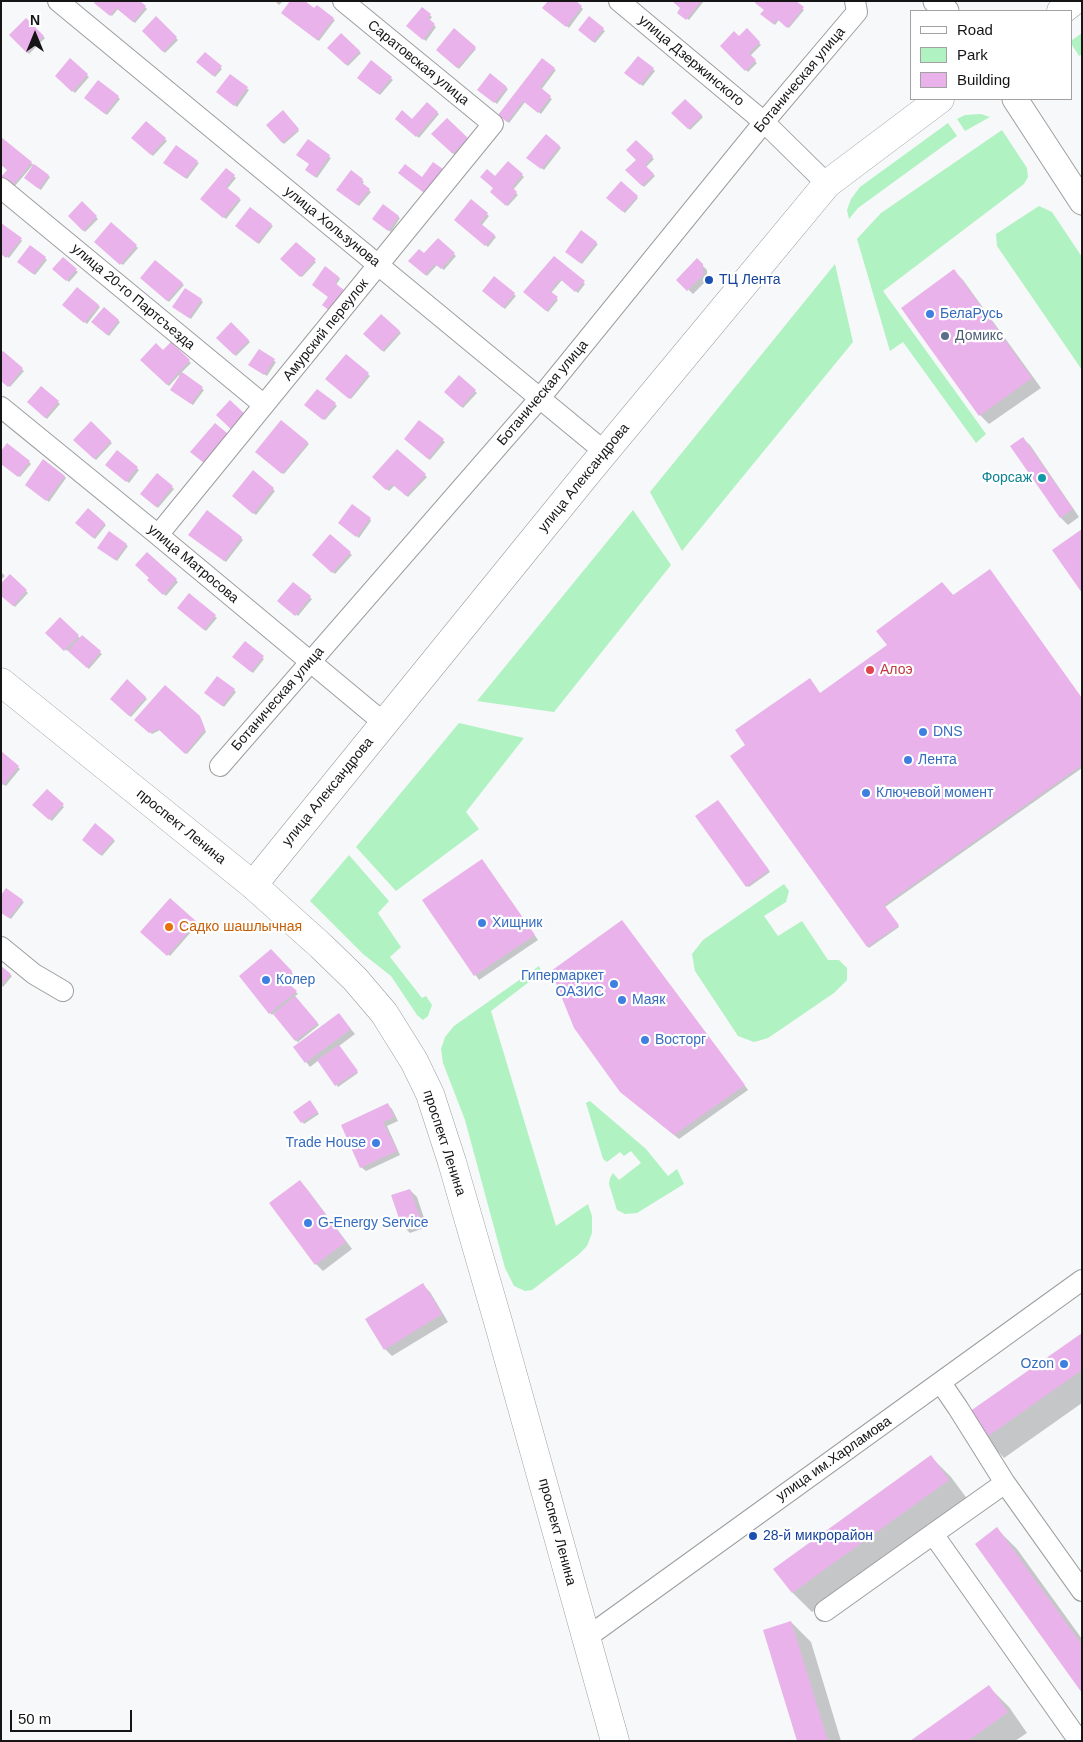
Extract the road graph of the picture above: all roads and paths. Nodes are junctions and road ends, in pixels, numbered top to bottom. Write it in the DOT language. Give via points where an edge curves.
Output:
graph roads {
  1 [pos="58,1"];
  2 [pos="343,1"];
  3 [pos="620,1"];
  4 [pos="936,1"];
  5 [pos="1074,1"];
  6 [pos="856,7"];
  7 [pos="945,10"];
  8 [pos="1062,10"];
  9 [pos="939,100"];
  10 [pos="1016,100"];
  11 [pos="764,122"];
  12 [pos="493,124"];
  13 [pos="827,184"];
  14 [pos="1,188"];
  15 [pos="1082,202"];
  16 [pos="379,265"];
  17 [pos="540,398"];
  18 [pos="264,405"];
  19 [pos="1,407"];
  20 [pos="605,452"];
  21 [pos="158,535"];
  22 [pos="310,662"];
  23 [pos="1,682"];
  24 [pos="384,723"];
  25 [pos="220,766"];
  26 [pos="253,885"];
  27 [pos="1,947"];
  28 [pos="63,991"];
  29 [pos="1082,1280"];
  30 [pos="940,1383"];
  31 [pos="1005,1484"];
  32 [pos="933,1534"];
  33 [pos="1082,1591"];
  34 [pos="825,1611"];
  35 [pos="586,1638"];
  36 [pos="615,1741"];
  37 [pos="1079,1741"];
  1 -- 16 [label="street, улица Хользунова"];
  2 -- 12 [label="street, Саратовская улица"];
  3 -- 11 [label="street, улица Дзержинского"];
  4 -- 7 [label="street"];
  5 -- 8 [label="main road"];
  6 -- 11 [label="street, Ботаническая улица"];
  9 -- 13 [label="main road, улица Александрова"];
  10 -- 15 [label="street"];
  11 -- 13 [label="street, улица Дзержинского"];
  11 -- 17 [label="street, Ботаническая улица"];
  12 -- 16 [label="street, Амурский переулок"];
  13 -- 20 [label="main road, улица Александрова"];
  14 -- 18 [label="street, улица 20-го Партсъезда"];
  16 -- 17 [label="street, улица Хользунова"];
  16 -- 18 [label="street, Амурский переулок"];
  17 -- 20 [label="street, улица Хользунова"];
  17 -- 22 [label="street, Ботаническая улица"];
  18 -- 21 [label="street, Амурский переулок"];
  19 -- 21 [label="street, улица Матросова"];
  20 -- 24 [label="main road, улица Александрова"];
  21 -- 22 [label="street, улица Матросова"];
  22 -- 24 [label="street, улица Матросова"];
  22 -- 25 [label="street, Ботаническая улица"];
  23 -- 26 [label="main road, проспект Ленина"];
  24 -- 26 [label="main road, улица Александрова"];
  26 -- 35 [label="main road, проспект Ленина" via="321,946 384,1013 430,1094 499,1325"];
  27 -- 28 [label="street" via="34,974"];
  29 -- 30 [label="street, улица им.Харламова"];
  30 -- 31 [label="street"];
  30 -- 35 [label="street, улица им.Харламова"];
  31 -- 32 [label="street"];
  31 -- 33 [label="street"];
  32 -- 34 [label="street"];
  32 -- 37 [label="street"];
  35 -- 36 [label="main road, проспект Ленина"];
}
